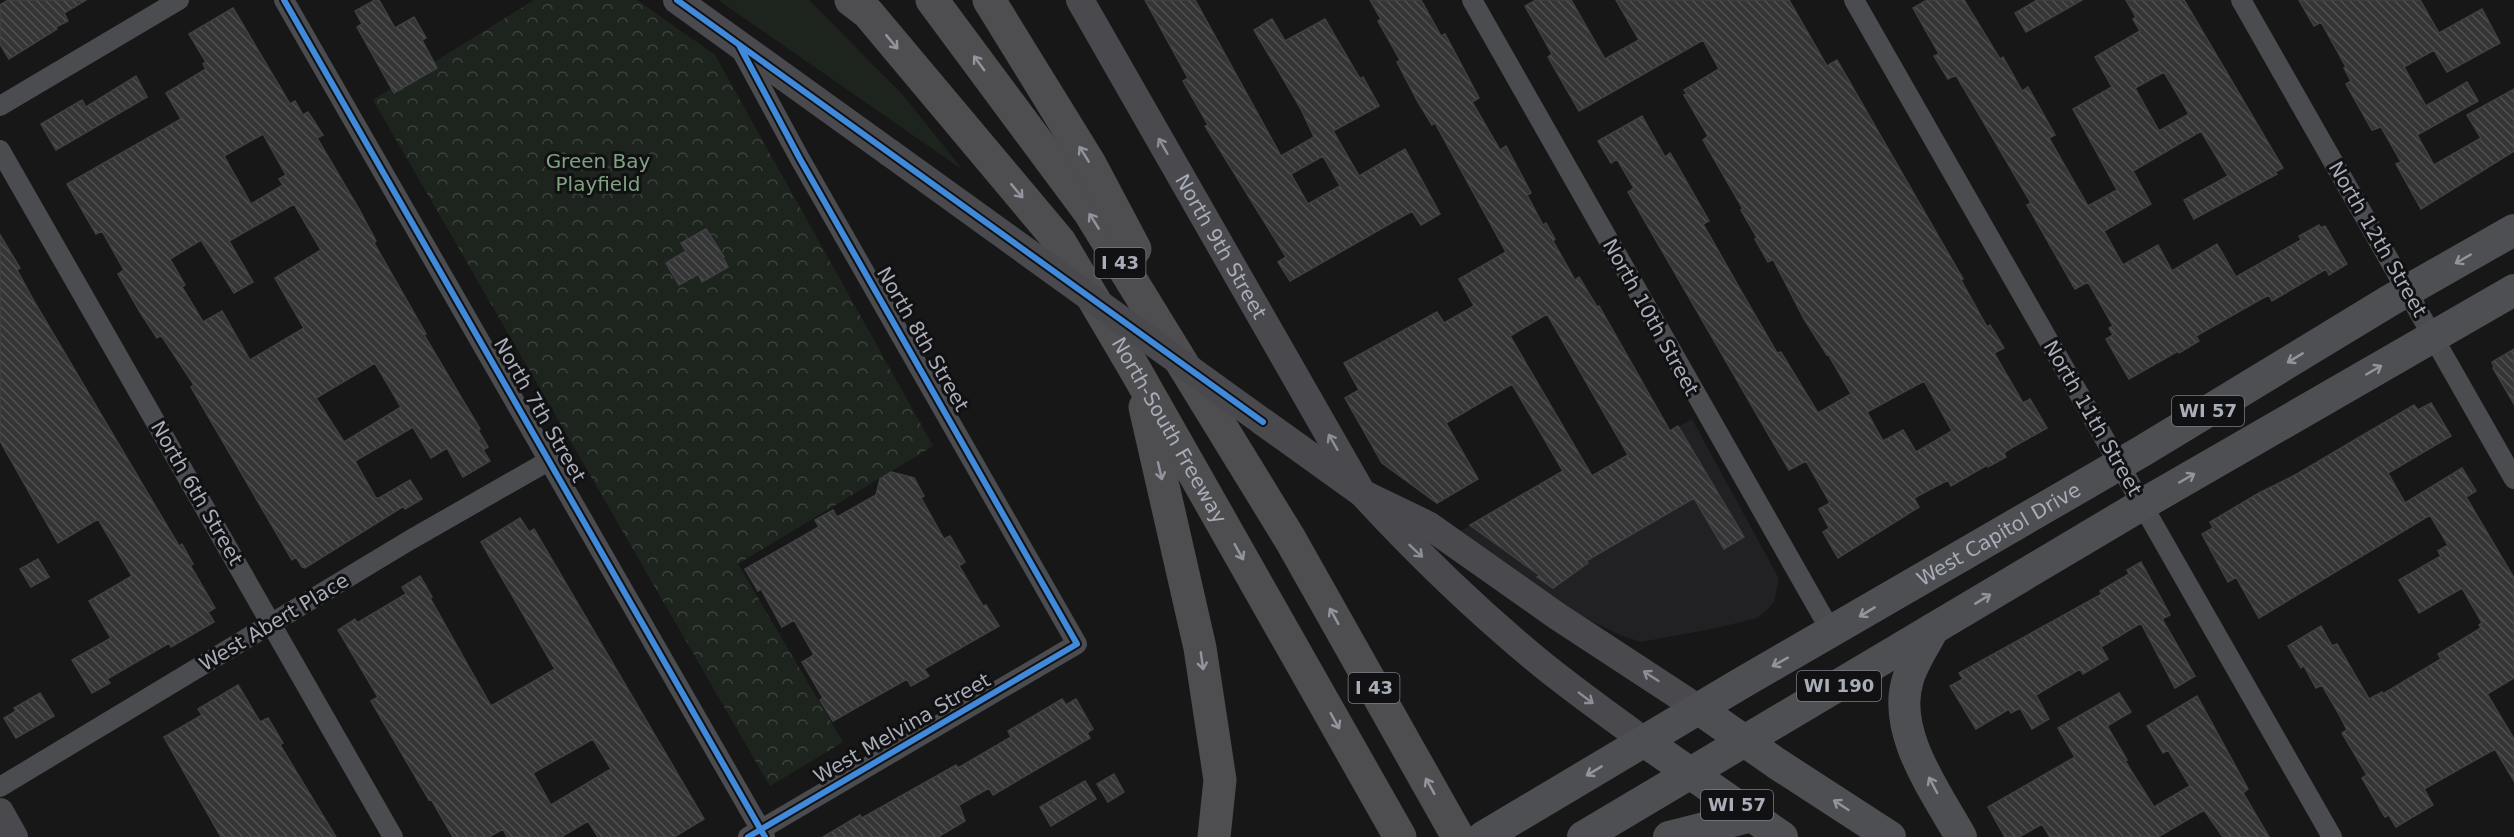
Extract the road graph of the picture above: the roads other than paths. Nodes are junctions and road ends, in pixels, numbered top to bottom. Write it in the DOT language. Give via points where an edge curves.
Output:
graph roads {
  1 [pos="178,0"];
  2 [pos="284,0"];
  3 [pos="677,0"];
  4 [pos="852,0"];
  5 [pos="932,0"];
  6 [pos="989,0"];
  7 [pos="1080,0"];
  8 [pos="1472,0"];
  9 [pos="1854,0"];
  10 [pos="2241,0"];
  11 [pos="739,45"];
  12 [pos="0,106"];
  13 [pos="0,150"];
  14 [pos="2514,230"];
  15 [pos="2408,290"];
  16 [pos="2514,290"];
  17 [pos="2434,336"];
  18 [pos="1137,373"];
  19 [pos="550,460"];
  20 [pos="2119,464"];
  21 [pos="2514,478"];
  22 [pos="1362,493"];
  23 [pos="2143,504"];
  24 [pos="1290,539"];
  25 [pos="272,623"];
  26 [pos="1933,629"];
  27 [pos="1832,633"];
  28 [pos="1072,647"];
  29 [pos="1699,709"];
  30 [pos="1644,741"];
  31 [pos="1743,741"];
  32 [pos="1691,773"];
  33 [pos="0,787"];
  34 [pos="0,812"];
  35 [pos="1752,816"];
  36 [pos="758,834"];
  37 [pos="14,837"];
  38 [pos="393,837"];
  39 [pos="1214,837"];
  40 [pos="1400,837"];
  41 [pos="1458,837"];
  42 [pos="1483,837"];
  43 [pos="1583,837"];
  44 [pos="1669,837"];
  45 [pos="1782,837"];
  46 [pos="1890,837"];
  47 [pos="1961,837"];
  48 [pos="2332,837"];
  1 -- 12 [label="street"];
  2 -- 19 [label="street, North 7th Street"];
  3 -- 11 [label="main road"];
  4 -- 18 [label="highway, North-South Freeway / I 43, one-way" via="868,13 1060,242"];
  24 -- 5 [label="highway, I 43, one-way" via="1090,213"];
  24 -- 6 [label="highway, one-way" via="1090,164"];
  22 -- 7 [label="main road, North 9th Street, one-way"];
  8 -- 27 [label="street, North 10th Street"];
  9 -- 20 [label="street, North 11th Street"];
  10 -- 15 [label="street, North 12th Street"];
  11 -- 22 [label="main road, bridge"];
  11 -- 28 [label="street, North 8th Street" via="1077,644"];
  13 -- 25 [label="street, North 6th Street"];
  14 -- 15 [label="main road, West Capitol Drive / WI 57, one-way"];
  15 -- 17 [label="street, North 12th Street"];
  15 -- 20 [label="main road, West Capitol Drive / WI 57, one-way"];
  16 -- 17 [label="main road, WI 57"];
  17 -- 21 [label="street, North 12th Street"];
  23 -- 17 [label="main road, WI 57, one-way"];
  18 -- 39 [label="highway, one-way" via="1200,648 1220,780"];
  18 -- 40 [label="highway, North-South Freeway / I 43, one-way"];
  19 -- 25 [label="street, West Abert Place"];
  19 -- 36 [label="street, North 7th Street"];
  20 -- 23 [label="street, North 11th Street"];
  20 -- 27 [label="main road, West Capitol Drive / WI 57, one-way"];
  29 -- 22 [label="main road, one-way" via="1428,525"];
  22 -- 30 [label="main road, one-way" via="1411,546 1502,630"];
  26 -- 23 [label="main road, WI 57, one-way"];
  23 -- 48 [label="street, North 11th Street"];
  41 -- 24 [label="highway, I 43, one-way"];
  25 -- 33 [label="street, West Abert Place"];
  25 -- 38 [label="street, North 6th Street"];
  26 -- 31 [label="main road, WI 190"];
  47 -- 26 [label="main road, one-way" via="1907,732 1903,704 1908,678"];
  27 -- 29 [label="main road, West Capitol Drive / WI 57, one-way"];
  28 -- 36 [label="street, West Melvina Street"];
  29 -- 30 [label="main road, West Capitol Drive / WI 57"];
  29 -- 31 [label="main road"];
  30 -- 32 [label="main road, WI 57"];
  30 -- 42 [label="main road, West Capitol Drive, one-way"];
  31 -- 32 [label="main road, WI 190"];
  46 -- 31 [label="main road, one-way"];
  32 -- 35 [label="main road, WI 57"];
  32 -- 43 [label="main road, WI 190"];
  34 -- 37 [label="main road"];
  35 -- 44 [label="main road"];
  35 -- 45 [label="main road, WI 57"];
}
